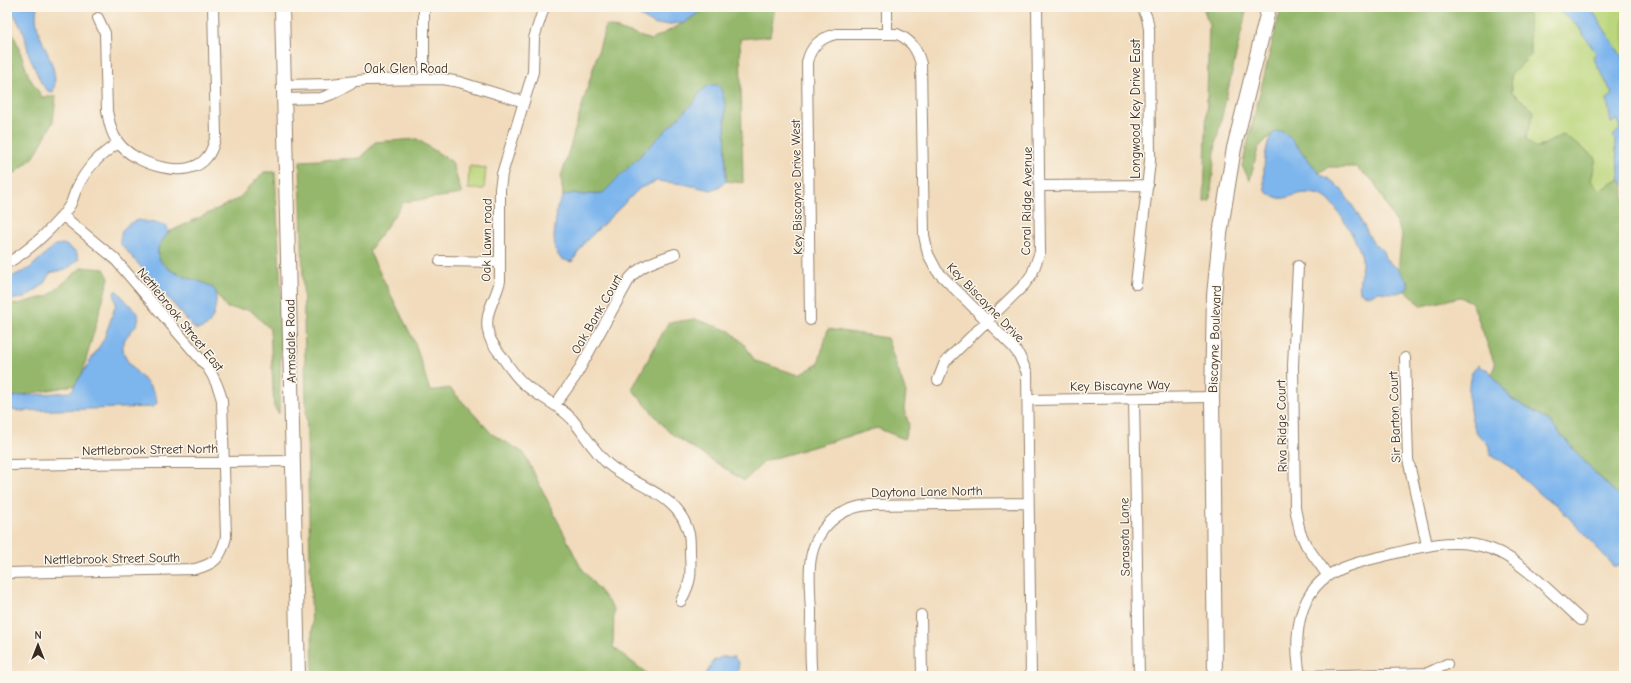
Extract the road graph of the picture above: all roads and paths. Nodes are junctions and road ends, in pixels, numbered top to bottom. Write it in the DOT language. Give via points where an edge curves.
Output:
graph roads {
  1 [pos="213,7"];
  2 [pos="282,7"];
  3 [pos="424,7"];
  4 [pos="544,7"];
  5 [pos="886,7"];
  6 [pos="1037,7"];
  7 [pos="1142,7"];
  8 [pos="1269,7"];
  9 [pos="98,18"];
  10 [pos="887,33"];
  11 [pos="424,79"];
  12 [pos="356,82"];
  13 [pos="284,85"];
  14 [pos="284,99"];
  15 [pos="524,102"];
  16 [pos="118,142"];
  17 [pos="1148,185"];
  18 [pos="1040,186"];
  19 [pos="62,215"];
  20 [pos="675,254"];
  21 [pos="440,261"];
  22 [pos="500,262"];
  23 [pos="7,263"];
  24 [pos="1298,266"];
  25 [pos="1136,284"];
  26 [pos="810,320"];
  27 [pos="987,320"];
  28 [pos="1405,358"];
  29 [pos="938,380"];
  30 [pos="1212,396"];
  31 [pos="1134,398"];
  32 [pos="1028,400"];
  33 [pos="555,405"];
  34 [pos="293,460"];
  35 [pos="223,461"];
  36 [pos="7,465"];
  37 [pos="1028,503"];
  38 [pos="1427,545"];
  39 [pos="215,561"];
  40 [pos="7,573"];
  41 [pos="1328,576"];
  42 [pos="681,601"];
  43 [pos="921,615"];
  44 [pos="1580,620"];
  45 [pos="1447,664"];
  46 [pos="298,676"];
  47 [pos="812,676"];
  48 [pos="922,676"];
  49 [pos="1032,676"];
  50 [pos="1139,676"];
  51 [pos="1215,676"];
  52 [pos="1300,676"];
  1 -- 16 [label="street" via="216,135 214,146 207,158 195,166 181,169 165,168 147,164 130,155"];
  2 -- 13 [label="street, Armsdale Road"];
  3 -- 11 [label="street"];
  4 -- 15 [label="street, Oak Lawn road" via="534,38 533,72"];
  5 -- 10 [label="street"];
  6 -- 18 [label="street, Coral Ridge Avenue"];
  7 -- 17 [label="street, Longwood Key Drive East" via="1149,29"];
  8 -- 30 [label="street, Biscayne Boulevard" via="1242,111 1224,205 1214,296"];
  9 -- 16 [label="street" via="105,33 107,111 109,123"];
  10 -- 26 [label="street, Key Biscayne Drive West" via="827,36 819,41 809,54 807,62"];
  10 -- 27 [label="street, Key Biscayne Drive" via="901,36 913,44 921,64 925,246 937,271"];
  11 -- 12 [label="street, Oak Glen Road"];
  11 -- 15 [label="street, Oak Glen Road" via="459,82"];
  12 -- 13 [label="street, Oak Glen Road"];
  12 -- 14 [label="street, Oak Glen Road" via="321,98"];
  13 -- 14 [label="street, Armsdale Road"];
  14 -- 34 [label="street, Armsdale Road"];
  15 -- 22 [label="street, Oak Lawn road" via="502,174"];
  16 -- 19 [label="street" via="100,155 86,170 71,204"];
  17 -- 18 [label="street"];
  17 -- 25 [label="street, Longwood Key Drive East"];
  18 -- 27 [label="street, Coral Ridge Avenue" via="1041,241 1037,263 1024,285"];
  19 -- 23 [label="street" via="32,246"];
  19 -- 35 [label="street, Nettlebrook Street East" via="114,258 208,368 219,388 222,400"];
  20 -- 33 [label="street, Oak Bank Court" via="646,264 630,278 575,377"];
  21 -- 22 [label="street"];
  22 -- 33 [label="street, Oak Lawn road" via="498,292 487,319 491,342 523,384"];
  24 -- 41 [label="street, Riva Ridge Court" via="1293,365 1295,508 1300,532"];
  27 -- 29 [label="street, Coral Ridge Avenue" via="945,362"];
  27 -- 32 [label="street, Key Biscayne Drive" via="1013,347 1024,364"];
  28 -- 38 [label="street, Sir Barton Court" via="1408,459"];
  30 -- 31 [label="street, Key Biscayne Way"];
  30 -- 51 [label="street, Biscayne Boulevard"];
  31 -- 32 [label="street, Key Biscayne Way"];
  31 -- 50 [label="street, Sarasota Lane"];
  32 -- 37 [label="street, Key Biscayne Drive"];
  33 -- 42 [label="street, Oak Lawn road" via="571,418 608,464 660,495 679,512 689,534 691,575"];
  34 -- 35 [label="street, Nettlebrook Street North"];
  34 -- 46 [label="street, Armsdale Road"];
  35 -- 36 [label="street, Nettlebrook Street North"];
  35 -- 39 [label="street, Nettlebrook Street East" via="226,537 222,551"];
  37 -- 47 [label="street, Daytona Lane North" via="864,505 850,508 829,521 816,541 810,566"];
  37 -- 49 [label="street, Key Biscayne Drive"];
  38 -- 41 [label="street" via="1351,564"];
  38 -- 44 [label="street" via="1461,542 1492,549 1520,564"];
  39 -- 40 [label="street, Nettlebrook Street South" via="195,569"];
  41 -- 52 [label="street" via="1306,599 1300,615 1297,658"];
  43 -- 48 [label="street"];
  45 -- 52 [label="street" via="1428,673"];
}
